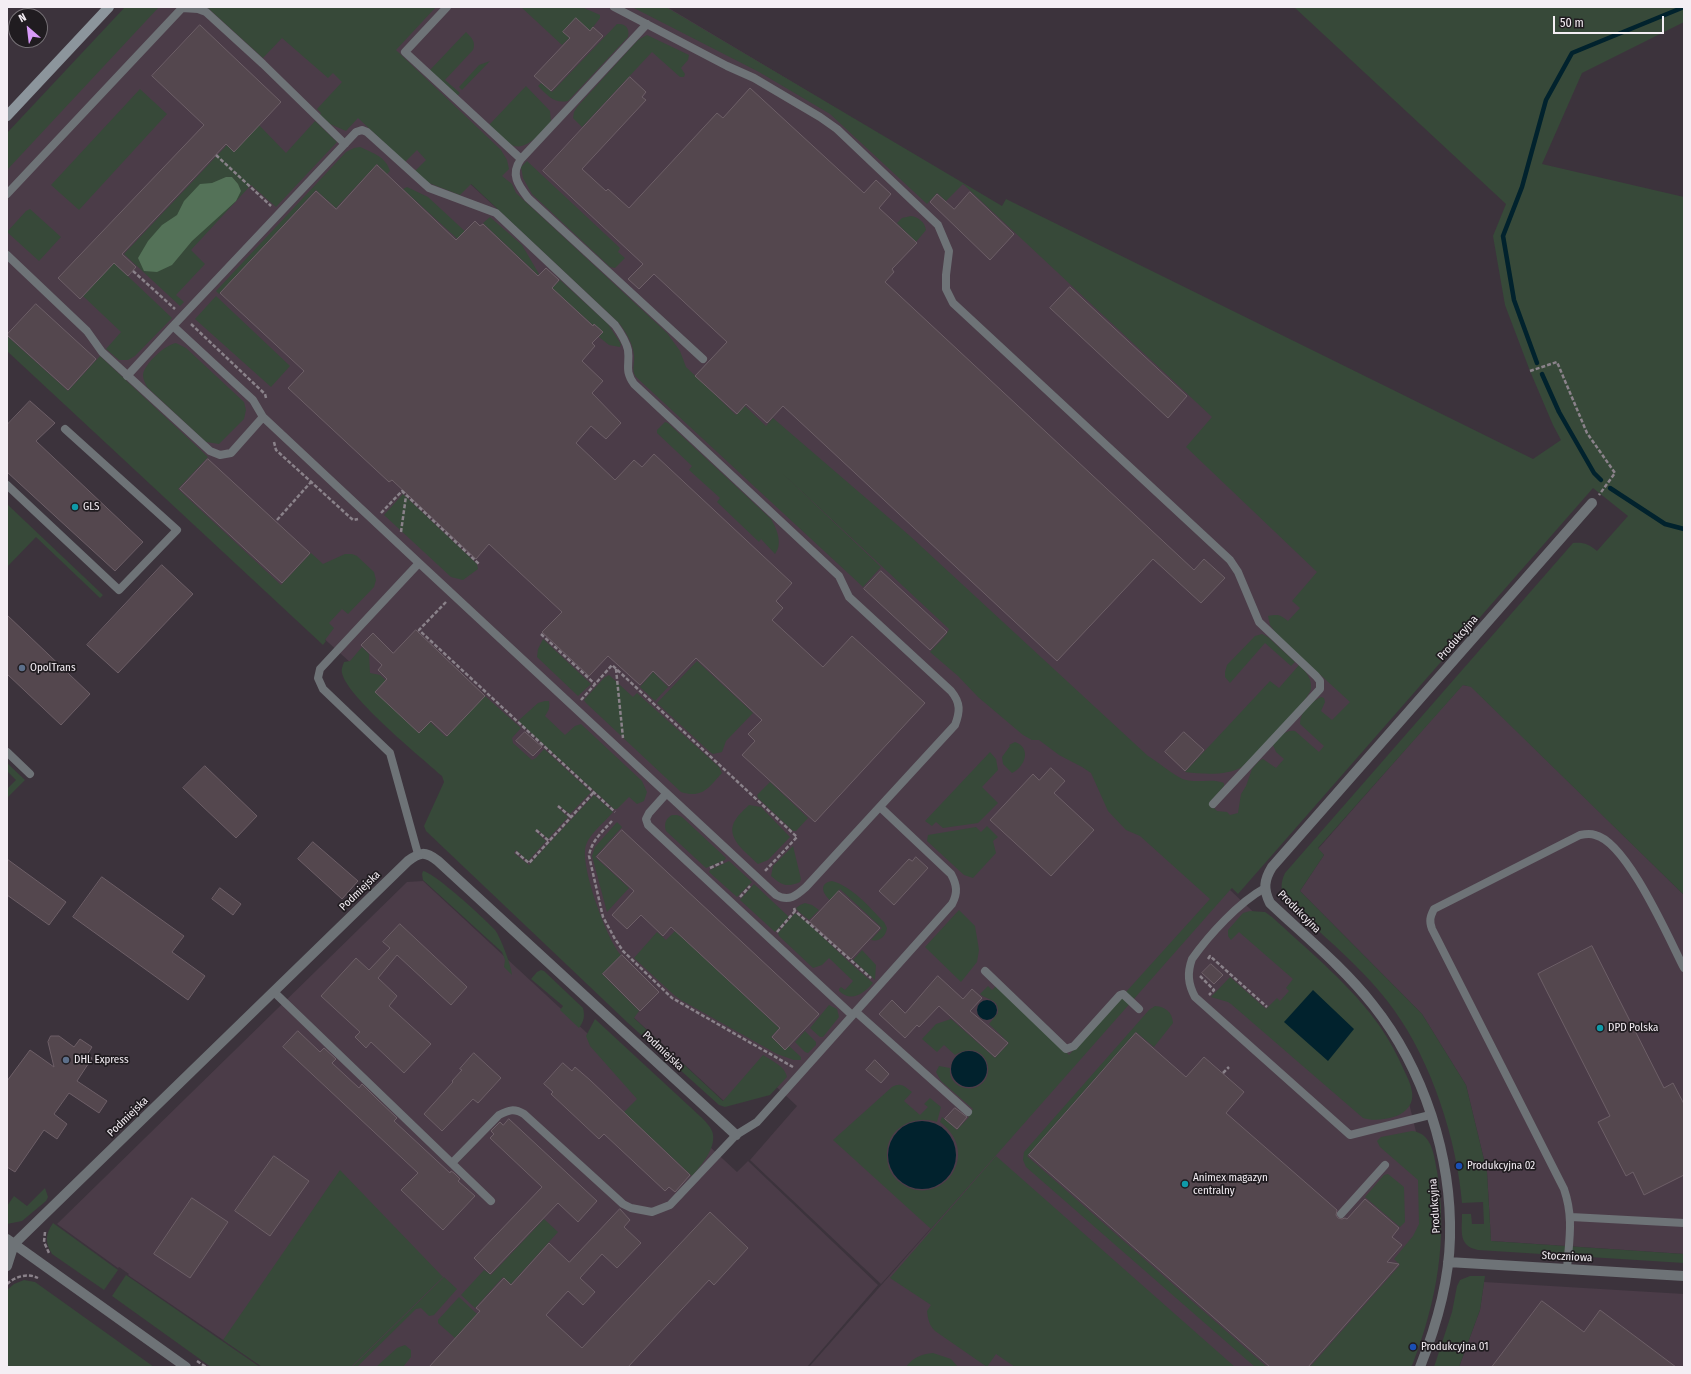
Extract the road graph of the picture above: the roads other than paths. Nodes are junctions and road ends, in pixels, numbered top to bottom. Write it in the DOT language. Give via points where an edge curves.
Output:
graph roads {
  1 [pos="109,7"];
  2 [pos="447,7"];
  3 [pos="614,7"];
  4 [pos="182,8"];
  5 [pos="647,24"];
  6 [pos="7,116"];
  7 [pos="345,144"];
  8 [pos="521,159"];
  9 [pos="7,194"];
  10 [pos="7,255"];
  11 [pos="173,326"];
  12 [pos="703,359"];
  13 [pos="127,376"];
  14 [pos="263,417"];
  15 [pos="64,429"];
  16 [pos="7,485"];
  17 [pos="1592,503"];
  18 [pos="419,563"];
  19 [pos="7,752"];
  20 [pos="30,774"];
  21 [pos="666,794"];
  22 [pos="1213,804"];
  23 [pos="880,807"];
  24 [pos="418,854"];
  25 [pos="1265,888"];
  26 [pos="1684,968"];
  27 [pos="985,971"];
  28 [pos="274,992"];
  29 [pos="1139,1009"];
  30 [pos="854,1014"];
  31 [pos="968,1112"];
  32 [pos="1430,1115"];
  33 [pos="736,1135"];
  34 [pos="452,1163"];
  35 [pos="1385,1165"];
  36 [pos="491,1201"];
  37 [pos="1341,1214"];
  38 [pos="1571,1217"];
  39 [pos="1684,1223"];
  40 [pos="9,1244"];
  41 [pos="1448,1262"];
  42 [pos="7,1266"];
  43 [pos="1567,1269"];
  44 [pos="1684,1276"];
  45 [pos="186,1367"];
  46 [pos="1420,1367"];
  1 -- 6 [label="main road"];
  2 -- 8 [label="lane" via="405,52"];
  3 -- 5 [label="lane"];
  4 -- 7 [label="lane" via="206,12 264,64"];
  4 -- 9 [label="lane"];
  5 -- 8 [label="lane"];
  5 -- 22 [label="lane" via="754,78 827,121 938,225 949,251 946,290 953,303 1230,560 1238,572 1259,622 1320,681 1317,694"];
  7 -- 11 [label="lane"];
  7 -- 23 [label="lane" via="356,132 367,132 429,188 496,213 615,325 626,344 627,370 634,384 839,576 849,597 954,694 960,706 960,714 955,725"];
  8 -- 12 [label="lane" via="516,166 517,181 528,198"];
  10 -- 13 [label="lane" via="87,331 102,352"];
  11 -- 13 [label="lane"];
  11 -- 14 [label="lane" via="253,400"];
  13 -- 14 [label="lane" via="215,454 231,453"];
  14 -- 18 [label="lane"];
  15 -- 16 [label="lane" via="177,530 120,590"];
  17 -- 25 [label="street, Produkcyjna" via="1272,867 1266,877"];
  18 -- 21 [label="lane"];
  18 -- 24 [label="lane" via="320,669 318,678 323,689 390,753"];
  19 -- 20 [label="lane"];
  21 -- 23 [label="lane" via="776,895 790,899 806,887"];
  21 -- 30 [label="lane" via="649,813 646,819 648,826"];
  23 -- 30 [label="lane" via="950,874 956,882 957,889 952,904"];
  24 -- 28 [label="street, Podmiejska"];
  24 -- 33 [label="street, Podmiejska" via="429,854 438,861"];
  25 -- 32 [label="street, Produkcyjna" via="1270,903 1362,992 1383,1017 1408,1060"];
  25 -- 32 [label="lane" via="1237,908 1192,959 1188,978 1194,997 1350,1135"];
  26 -- 38 [label="lane" via="1641,883 1611,844 1596,835 1580,835 1434,909 1431,915 1429,921 1432,929 1564,1189"];
  27 -- 29 [label="lane" via="1066,1049 1074,1046 1120,995 1123,994"];
  28 -- 34 [label="lane"];
  28 -- 40 [label="street, Podmiejska"];
  30 -- 31 [label="lane"];
  30 -- 33 [label="lane" via="757,1122"];
  32 -- 41 [label="street, Produkcyjna" via="1442,1157 1446,1183 1449,1213"];
  33 -- 34 [label="lane" via="670,1205 652,1212 623,1204 517,1110 509,1110 499,1115"];
  34 -- 36 [label="lane"];
  35 -- 37 [label="lane"];
  38 -- 39 [label="lane"];
  38 -- 43 [label="lane"];
  40 -- 42 [label="street, Podmiejska"];
  40 -- 45 [label="street"];
  41 -- 43 [label="street, Stoczniowa"];
  41 -- 46 [label="street, Produkcyjna" via="1437,1316"];
  43 -- 44 [label="street, Stoczniowa"];
}
